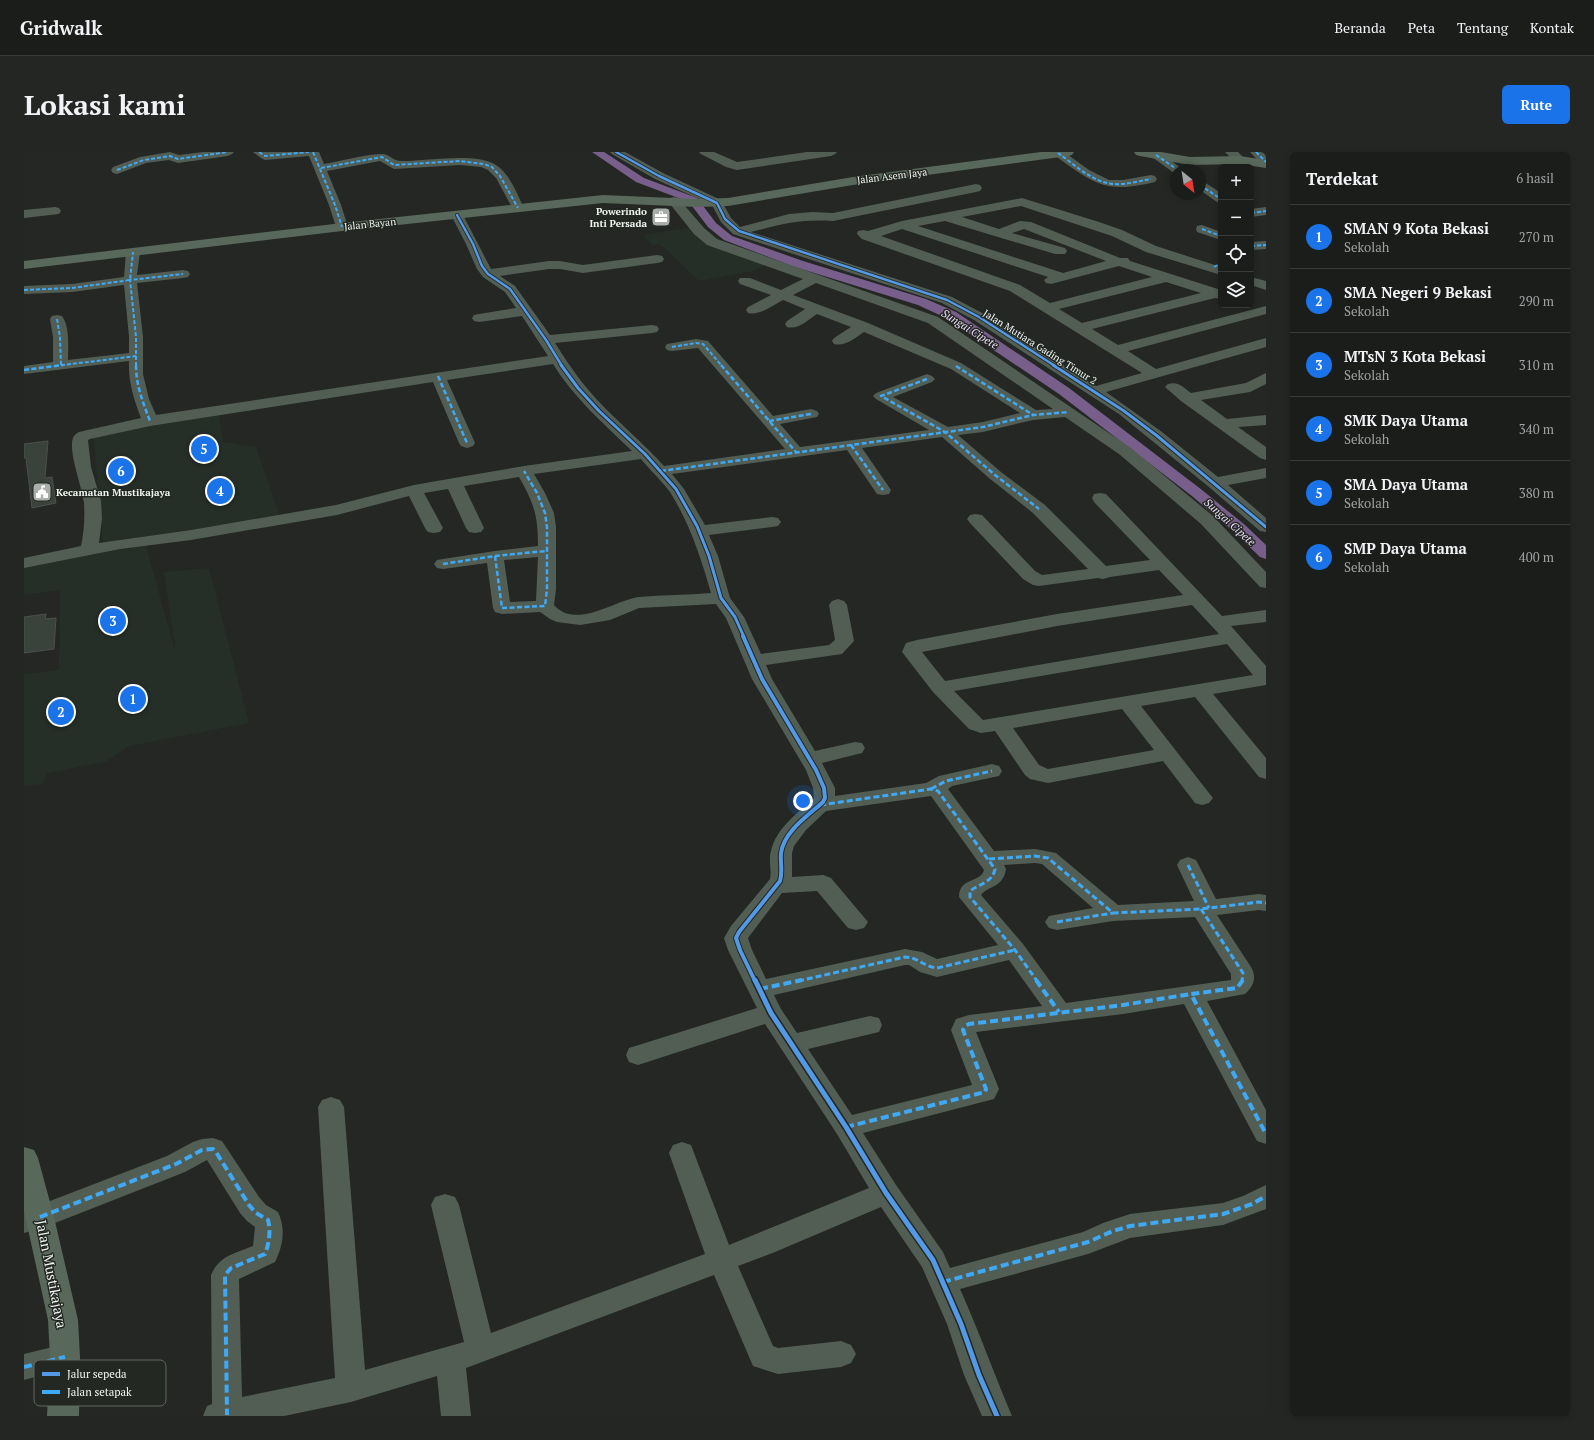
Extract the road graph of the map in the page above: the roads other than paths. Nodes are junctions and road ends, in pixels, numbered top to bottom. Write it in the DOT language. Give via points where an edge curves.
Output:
graph roads {
  1 [pos="228,152"];
  2 [pos="259,152"];
  3 [pos="304,152"];
  4 [pos="309,152"];
  5 [pos="314,152"];
  6 [pos="616,152"];
  7 [pos="705,152"];
  8 [pos="757,152"];
  9 [pos="831,152"];
  10 [pos="1064,152"];
  11 [pos="1140,152"];
  12 [pos="1256,152"];
  13 [pos="810,153"];
  14 [pos="1156,156"];
  15 [pos="1236,156"];
  16 [pos="772,160"];
  17 [pos="1266,163"];
  18 [pos="1170,165"];
  19 [pos="321,168"];
  20 [pos="117,170"];
  21 [pos="1151,179"];
  22 [pos="976,188"];
  23 [pos="1206,189"];
  24 [pos="1218,197"];
  25 [pos="677,201"];
  26 [pos="717,203"];
  27 [pos="518,208"];
  28 [pos="55,211"];
  29 [pos="1266,212"];
  30 [pos="1254,213"];
  31 [pos="24,214"];
  32 [pos="458,215"];
  33 [pos="943,216"];
  34 [pos="902,225"];
  35 [pos="342,227"];
  36 [pos="1202,229"];
  37 [pos="738,231"];
  38 [pos="1000,233"];
  39 [pos="1218,235"];
  40 [pos="1266,245"];
  41 [pos="1082,246"];
  42 [pos="1254,247"];
  43 [pos="785,250"];
  44 [pos="1060,251"];
  45 [pos="133,252"];
  46 [pos="1159,252"];
  47 [pos="1046,254"];
  48 [pos="657,259"];
  49 [pos="766,260"];
  50 [pos="1119,262"];
  51 [pos="24,265"];
  52 [pos="1218,267"];
  53 [pos="184,274"];
  54 [pos="488,274"];
  55 [pos="1063,277"];
  56 [pos="815,278"];
  57 [pos="1165,278"];
  58 [pos="130,280"];
  59 [pos="745,281"];
  60 [pos="1254,282"];
  61 [pos="1266,286"];
  62 [pos="1015,288"];
  63 [pos="24,290"];
  64 [pos="1218,294"];
  65 [pos="1218,294"];
  66 [pos="782,295"];
  67 [pos="1048,308"];
  68 [pos="1254,308"];
  69 [pos="815,309"];
  70 [pos="752,310"];
  71 [pos="525,311"];
  72 [pos="1264,312"];
  73 [pos="479,318"];
  74 [pos="57,319"];
  75 [pos="792,324"];
  76 [pos="863,326"];
  77 [pos="652,328"];
  78 [pos="1080,328"];
  79 [pos="546,340"];
  80 [pos="838,341"];
  81 [pos="1266,342"];
  82 [pos="672,347"];
  83 [pos="1116,350"];
  84 [pos="137,356"];
  85 [pos="557,359"];
  86 [pos="61,366"];
  87 [pos="24,370"];
  88 [pos="1153,373"];
  89 [pos="438,376"];
  90 [pos="1266,378"];
  91 [pos="927,379"];
  92 [pos="1266,386"];
  93 [pos="1250,387"];
  94 [pos="1173,388"];
  95 [pos="1094,390"];
  96 [pos="1186,398"];
  97 [pos="1069,412"];
  98 [pos="811,414"];
  99 [pos="1033,415"];
  100 [pos="1266,420"];
  101 [pos="150,421"];
  102 [pos="769,421"];
  103 [pos="1225,424"];
  104 [pos="945,432"];
  105 [pos="467,443"];
  106 [pos="851,445"];
  107 [pos="796,452"];
  108 [pos="1265,453"];
  109 [pos="646,454"];
  110 [pos="524,471"];
  111 [pos="661,471"];
  112 [pos="1266,473"];
  113 [pos="454,483"];
  114 [pos="1215,483"];
  115 [pos="414,490"];
  116 [pos="883,490"];
  117 [pos="1100,498"];
  118 [pos="976,519"];
  119 [pos="772,522"];
  120 [pos="1266,527"];
  121 [pos="434,528"];
  122 [pos="475,528"];
  123 [pos="700,531"];
  124 [pos="89,550"];
  125 [pos="546,551"];
  126 [pos="495,556"];
  127 [pos="24,563"];
  128 [pos="443,564"];
  129 [pos="1163,564"];
  130 [pos="1102,574"];
  131 [pos="1266,583"];
  132 [pos="721,598"];
  133 [pos="1195,599"];
  134 [pos="838,605"];
  135 [pos="545,606"];
  136 [pos="1266,616"];
  137 [pos="1218,622"];
  138 [pos="1230,638"];
  139 [pos="755,661"];
  140 [pos="1266,679"];
  141 [pos="940,688"];
  142 [pos="1200,690"];
  143 [pos="1128,702"];
  144 [pos="1000,723"];
  145 [pos="855,748"];
  146 [pos="1168,754"];
  147 [pos="810,759"];
  148 [pos="992,771"];
  149 [pos="1266,772"];
  150 [pos="931,789"];
  151 [pos="1202,798"];
  152 [pos="820,805"];
  153 [pos="989,858"];
  154 [pos="1188,865"];
  155 [pos="776,886"];
  156 [pos="1266,903"];
  157 [pos="1205,908"];
  158 [pos="1113,913"];
  159 [pos="856,922"];
  160 [pos="1057,922"];
  161 [pos="1015,950"];
  162 [pos="760,989"];
  163 [pos="1191,994"];
  164 [pos="1059,1012"];
  165 [pos="771,1013"];
  166 [pos="870,1025"];
  167 [pos="791,1044"];
  168 [pos="638,1055"];
  169 [pos="331,1107"];
  170 [pos="846,1127"];
  171 [pos="1266,1134"];
  172 [pos="682,1153"];
  173 [pos="24,1158"];
  174 [pos="886,1193"];
  175 [pos="1266,1196"];
  176 [pos="445,1204"];
  177 [pos="32,1219"];
  178 [pos="721,1260"];
  179 [pos="943,1282"];
  180 [pos="481,1350"];
  181 [pos="841,1354"];
  182 [pos="65,1356"];
  183 [pos="50,1360"];
  184 [pos="65,1360"];
  185 [pos="450,1360"];
  186 [pos="34,1364"];
  187 [pos="24,1367"];
  188 [pos="351,1388"];
  189 [pos="63,1406"];
  190 [pos="223,1415"];
  191 [pos="63,1416"];
  192 [pos="456,1416"];
  193 [pos="998,1416"];
  1 -- 20 [label="street" via="178,159 170,156 144,160"];
  2 -- 3 [label="street" via="265,156"];
  3 -- 4 [label="street"];
  5 -- 19 [label="street"];
  6 -- 26 [label="street" via="659,176"];
  7 -- 16 [label="street" via="737,166"];
  8 -- 16 [label="street"];
  9 -- 13 [label="street"];
  10 -- 21 [label="street" via="1096,179 1108,184"];
  10 -- 26 [label="main road, Jalan Asem Jaya"];
  11 -- 14 [label="main road"];
  12 -- 17 [label="street"];
  13 -- 16 [label="street"];
  14 -- 15 [label="main road" via="1190,161"];
  14 -- 18 [label="street"];
  15 -- 17 [label="main road"];
  19 -- 27 [label="street" via="382,157 394,166 482,162 492,167 500,176"];
  19 -- 35 [label="street"];
  22 -- 37 [label="street" via="833,217 789,218"];
  23 -- 24 [label="street"];
  25 -- 26 [label="main road, Jalan Bayan"];
  25 -- 27 [label="main road, Jalan Bayan" via="616,199"];
  25 -- 49 [label="street" via="708,239"];
  26 -- 37 [label="street, Jalan Mutiara Gading Timur 2" via="724,219"];
  27 -- 32 [label="main road, Jalan Bayan"];
  28 -- 31 [label="street"];
  29 -- 30 [label="street"];
  32 -- 35 [label="main road, Jalan Bayan"];
  32 -- 54 [label="street"];
  33 -- 34 [label="street"];
  33 -- 38 [label="street"];
  33 -- 46 [label="street" via="1026,203 1117,233"];
  34 -- 55 [label="street"];
  34 -- 62 [label="street" via="863,234"];
  35 -- 45 [label="main road, Jalan Bayan"];
  36 -- 39 [label="street"];
  37 -- 43 [label="street, Jalan Mutiara Gading Timur 2"];
  38 -- 41 [label="street" via="1026,224"];
  38 -- 44 [label="street"];
  40 -- 42 [label="street"];
  41 -- 44 [label="street"];
  41 -- 50 [label="street"];
  43 -- 49 [label="street"];
  43 -- 95 [label="street, Jalan Mutiara Gading Timur 2" via="947,300 979,317"];
  44 -- 47 [label="street"];
  45 -- 51 [label="main road, Jalan Bayan"];
  45 -- 58 [label="street"];
  46 -- 50 [label="street"];
  46 -- 52 [label="street"];
  48 -- 54 [label="street" via="583,269 549,265"];
  49 -- 56 [label="street"];
  50 -- 55 [label="street"];
  50 -- 57 [label="street"];
  53 -- 58 [label="street"];
  54 -- 71 [label="street" via="510,289"];
  55 -- 62 [label="street"];
  56 -- 66 [label="street"];
  56 -- 97 [label="street" via="933,320"];
  57 -- 64 [label="street"];
  57 -- 67 [label="street"];
  58 -- 63 [label="street" via="72,288"];
  58 -- 84 [label="street"];
  59 -- 66 [label="street"];
  60 -- 61 [label="street"];
  62 -- 67 [label="street"];
  65 -- 78 [label="street"];
  66 -- 69 [label="street"];
  66 -- 70 [label="street"];
  67 -- 78 [label="street"];
  68 -- 72 [label="street"];
  69 -- 75 [label="street"];
  69 -- 76 [label="street"];
  71 -- 73 [label="street"];
  71 -- 79 [label="street"];
  72 -- 83 [label="street"];
  74 -- 86 [label="street"];
  76 -- 80 [label="street"];
  76 -- 99 [label="street" via="956,366"];
  77 -- 79 [label="street"];
  78 -- 83 [label="street"];
  79 -- 85 [label="street"];
  81 -- 88 [label="street"];
  82 -- 102 [label="street" via="703,344"];
  83 -- 88 [label="street"];
  84 -- 86 [label="street"];
  84 -- 101 [label="street" via="136,374"];
  85 -- 89 [label="street"];
  85 -- 109 [label="street" via="586,398"];
  86 -- 87 [label="street"];
  88 -- 95 [label="street"];
  89 -- 101 [label="street"];
  89 -- 105 [label="street"];
  90 -- 93 [label="street"];
  91 -- 104 [label="street" via="881,396"];
  92 -- 93 [label="street"];
  93 -- 96 [label="street"];
  94 -- 96 [label="street"];
  95 -- 114 [label="street, Jalan Mutiara Gading Timur 2" via="1156,435"];
  96 -- 103 [label="street"];
  97 -- 99 [label="street"];
  97 -- 131 [label="street" via="1125,451 1207,520"];
  98 -- 102 [label="street"];
  99 -- 104 [label="street" via="983,427"];
  100 -- 103 [label="street"];
  101 -- 124 [label="street" via="91,433 80,439 83,468 90,486 94,512 93,535"];
  102 -- 107 [label="street"];
  103 -- 108 [label="street"];
  104 -- 106 [label="street"];
  104 -- 130 [label="street" via="1039,509"];
  106 -- 107 [label="street"];
  106 -- 116 [label="street"];
  107 -- 111 [label="street"];
  109 -- 110 [label="street"];
  109 -- 111 [label="street"];
  110 -- 113 [label="street"];
  110 -- 125 [label="street" via="545,513"];
  111 -- 123 [label="street" via="676,489"];
  112 -- 114 [label="street"];
  113 -- 115 [label="street"];
  113 -- 122 [label="street"];
  114 -- 120 [label="street, Jalan Mutiara Gading Timur 2"];
  115 -- 121 [label="street"];
  115 -- 124 [label="street" via="337,510"];
  117 -- 129 [label="street"];
  118 -- 130 [label="street" via="1029,575 1037,580"];
  119 -- 123 [label="street"];
  123 -- 132 [label="street"];
  124 -- 127 [label="street"];
  125 -- 126 [label="street"];
  125 -- 135 [label="street"];
  126 -- 128 [label="street"];
  126 -- 135 [label="street" via="502,608"];
  129 -- 130 [label="street"];
  129 -- 133 [label="street"];
  132 -- 135 [label="street" via="638,603 603,616 578,619 556,616"];
  132 -- 139 [label="street" via="735,617"];
  133 -- 137 [label="street"];
  133 -- 141 [label="street" via="1057,620 913,647 912,652"];
  134 -- 139 [label="street" via="845,641 835,650"];
  136 -- 137 [label="street"];
  137 -- 138 [label="street"];
  138 -- 140 [label="street"];
  138 -- 141 [label="street"];
  139 -- 147 [label="street" via="771,696"];
  140 -- 142 [label="street"];
  141 -- 144 [label="street" via="976,725"];
  142 -- 143 [label="street"];
  142 -- 149 [label="street"];
  143 -- 144 [label="street"];
  143 -- 146 [label="street"];
  144 -- 146 [label="street" via="1032,770 1042,775"];
  145 -- 147 [label="street"];
  146 -- 151 [label="street"];
  147 -- 152 [label="street" via="824,788 825,798"];
  148 -- 150 [label="street" via="946,781"];
  150 -- 152 [label="street"];
  150 -- 153 [label="street" via="938,790"];
  152 -- 155 [label="street" via="798,825 783,847 783,874"];
  153 -- 158 [label="street" via="1048,858"];
  153 -- 161 [label="street" via="995,874 987,882 974,887 969,894"];
  154 -- 157 [label="street"];
  155 -- 159 [label="street" via="823,883"];
  155 -- 162 [label="street" via="738,932 736,938"];
  156 -- 157 [label="street"];
  157 -- 158 [label="street"];
  157 -- 163 [label="street" via="1243,972 1243,979 1237,988"];
  158 -- 160 [label="street"];
  161 -- 162 [label="street" via="937,968 926,966 914,957 905,957"];
  161 -- 164 [label="street"];
  162 -- 165 [label="street"];
  163 -- 164 [label="street"];
  163 -- 171 [label="street"];
  164 -- 170 [label="street" via="965,1026 963,1030 985,1092"];
  165 -- 167 [label="street"];
  165 -- 168 [label="street"];
  166 -- 167 [label="street"];
  167 -- 170 [label="street"];
  169 -- 188 [label="street"];
  170 -- 174 [label="street"];
  172 -- 178 [label="street"];
  173 -- 177 [label="main road, Jalan Mustikajaya"];
  174 -- 178 [label="street" via="804,1229"];
  174 -- 179 [label="street" via="933,1260"];
  175 -- 179 [label="street" via="1223,1214 1130,1226 1088,1242"];
  176 -- 180 [label="street"];
  177 -- 182 [label="main road, Jalan Mustikajaya" via="64,1320"];
  177 -- 190 [label="street" via="176,1164 202,1150 213,1149 216,1152 255,1213 269,1223 268,1250 265,1254 231,1268 224,1275"];
  178 -- 180 [label="street"];
  178 -- 181 [label="street" via="763,1357 778,1361"];
  179 -- 193 [label="street" via="979,1375"];
  180 -- 185 [label="street"];
  182 -- 183 [label="street"];
  182 -- 184 [label="main road, Jalan Mustikajaya"];
  185 -- 188 [label="street"];
  185 -- 192 [label="street"];
  186 -- 187 [label="street"];
  188 -- 190 [label="street"];
  189 -- 191 [label="main road, Jalan Mustikajaya"];
}
